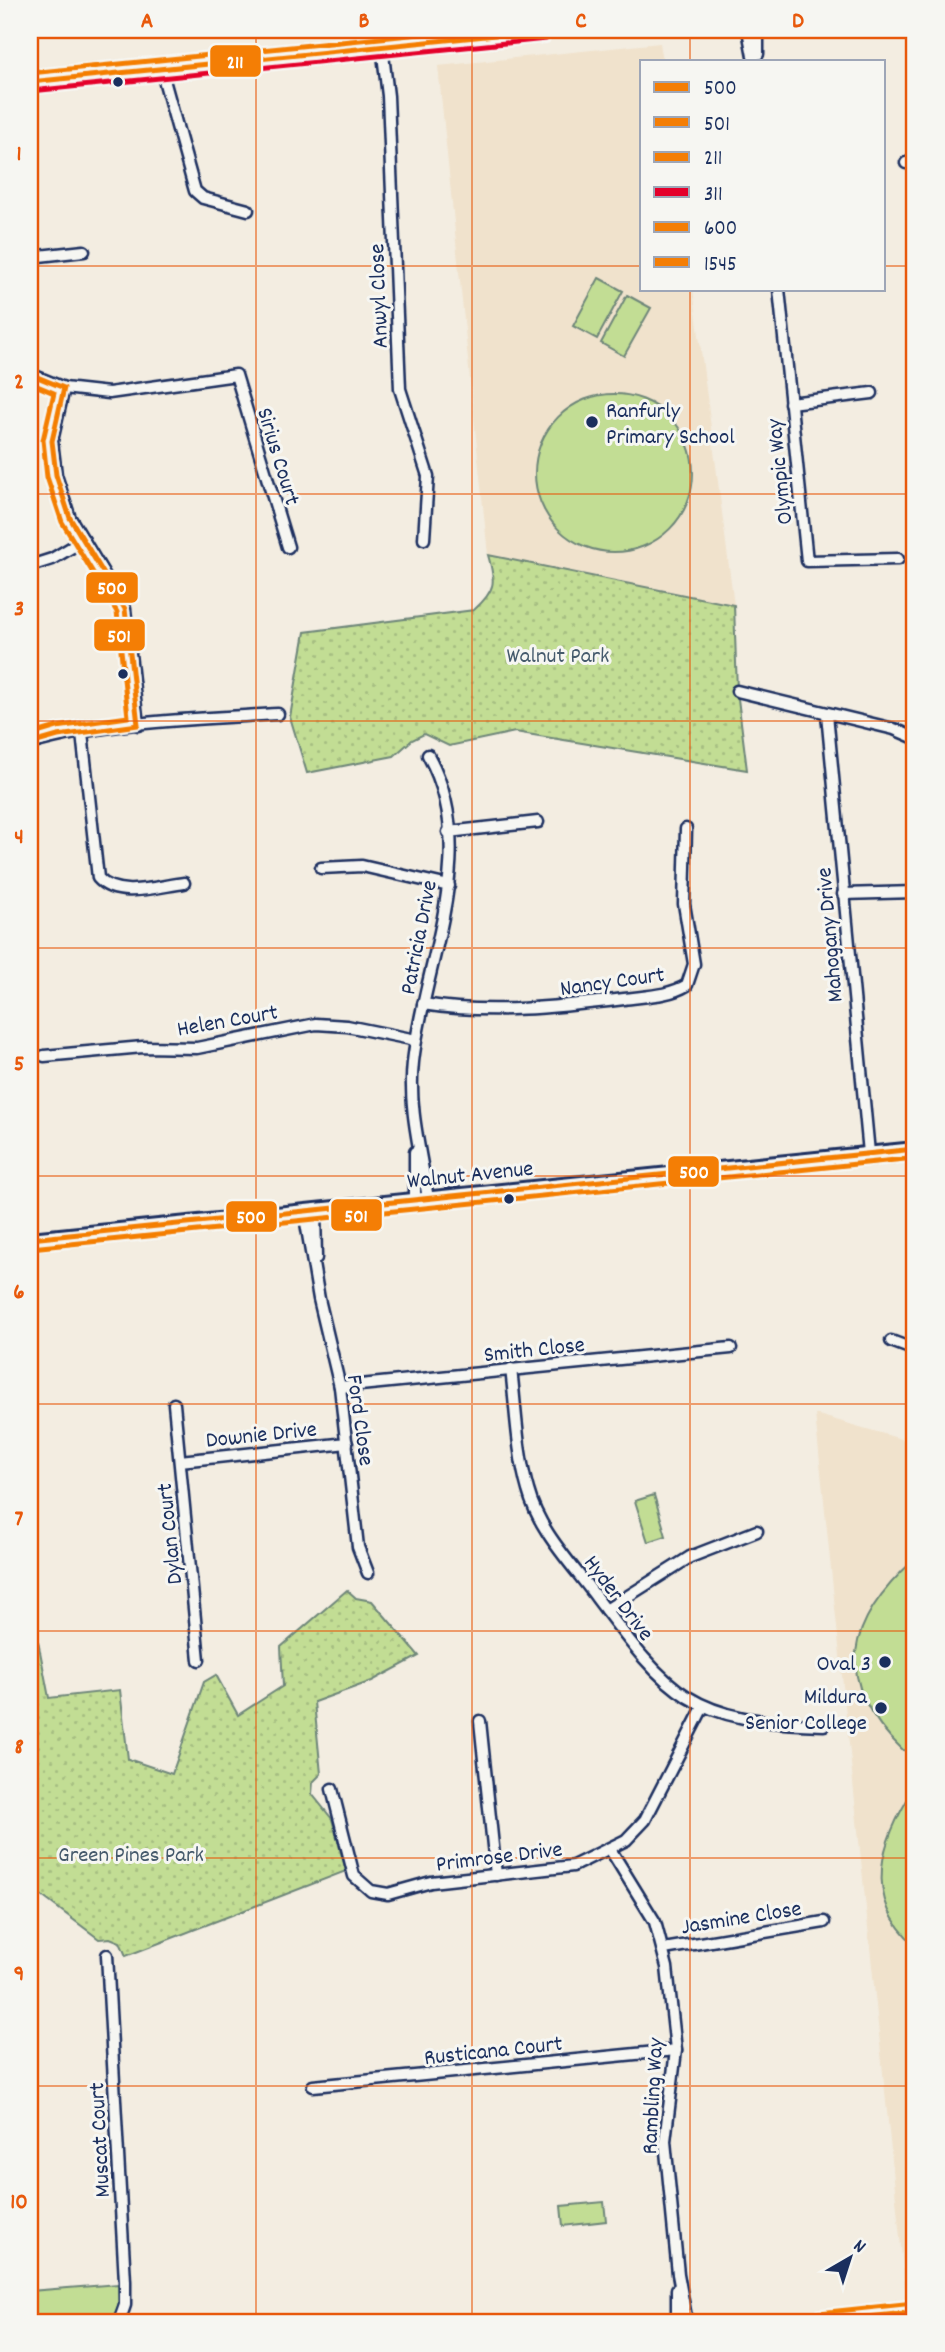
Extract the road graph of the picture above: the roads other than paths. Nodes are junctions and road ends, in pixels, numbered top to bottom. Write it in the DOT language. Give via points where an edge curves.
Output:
graph roads {
  1 [pos="545,30"];
  2 [pos="748,30"];
  3 [pos="758,30"];
  4 [pos="382,46"];
  5 [pos="756,60"];
  6 [pos="756,60"];
  7 [pos="161,69"];
  8 [pos="30,82"];
  9 [pos="248,210"];
  10 [pos="84,251"];
  11 [pos="30,257"];
  12 [pos="779,290"];
  13 [pos="30,374"];
  14 [pos="64,388"];
  15 [pos="872,393"];
  16 [pos="790,403"];
  17 [pos="424,539"];
  18 [pos="84,540"];
  19 [pos="288,547"];
  20 [pos="898,559"];
  21 [pos="30,565"];
  22 [pos="737,691"];
  23 [pos="278,714"];
  24 [pos="827,714"];
  25 [pos="138,725"];
  26 [pos="82,733"];
  27 [pos="915,737"];
  28 [pos="30,744"];
  29 [pos="428,754"];
  30 [pos="538,822"];
  31 [pos="686,829"];
  32 [pos="448,832"];
  33 [pos="321,868"];
  34 [pos="184,883"];
  35 [pos="449,886"];
  36 [pos="915,892"];
  37 [pos="843,894"];
  38 [pos="424,1004"];
  39 [pos="416,1040"];
  40 [pos="44,1056"];
  41 [pos="915,1149"];
  42 [pos="869,1153"];
  43 [pos="421,1200"];
  44 [pos="309,1211"];
  45 [pos="30,1239"];
  46 [pos="891,1340"];
  47 [pos="731,1348"];
  48 [pos="915,1350"];
  49 [pos="511,1369"];
  50 [pos="340,1387"];
  51 [pos="174,1404"];
  52 [pos="347,1443"];
  53 [pos="180,1461"];
  54 [pos="757,1531"];
  55 [pos="368,1573"];
  56 [pos="606,1610"];
  57 [pos="199,1660"];
  58 [pos="703,1707"];
  59 [pos="481,1721"];
  60 [pos="824,1724"];
  61 [pos="332,1789"];
  62 [pos="610,1849"];
  63 [pos="496,1875"];
  64 [pos="824,1922"];
  65 [pos="664,1949"];
  66 [pos="107,1955"];
  67 [pos="676,2050"];
  68 [pos="313,2086"];
  69 [pos="678,2274"];
  70 [pos="915,2312"];
  71 [pos="119,2322"];
  72 [pos="677,2322"];
  73 [pos="687,2322"];
  74 [pos="822,2322"];
  1 -- 4 [label="street"];
  2 -- 5 [label="street"];
  3 -- 6 [label="street"];
  4 -- 7 [label="street"];
  4 -- 17 [label="street, Anwyl Close" via="400,389 428,476"];
  7 -- 8 [label="street"];
  7 -- 9 [label="street" via="195,191 204,198"];
  10 -- 11 [label="street"];
  12 -- 16 [label="street, Olympic Way"];
  13 -- 14 [label="street"];
  14 -- 18 [label="street" via="52,441 55,475 70,518"];
  14 -- 19 [label="street, Sirius Court" via="109,393 236,375"];
  15 -- 16 [label="street"];
  16 -- 20 [label="street, Olympic Way" via="807,561"];
  18 -- 21 [label="street" via="52,559"];
  18 -- 25 [label="street" via="125,609"];
  22 -- 24 [label="street"];
  23 -- 25 [label="street"];
  24 -- 27 [label="street"];
  24 -- 37 [label="street, Mahogany Drive"];
  25 -- 26 [label="street"];
  26 -- 28 [label="street"];
  26 -- 34 [label="street" via="99,877 108,887 121,890"];
  29 -- 32 [label="street, Patricia Drive" via="442,787"];
  30 -- 32 [label="street"];
  31 -- 38 [label="street, Nancy Court" via="684,912 694,964 687,985 670,993 553,1008"];
  32 -- 35 [label="street, Patricia Drive"];
  33 -- 35 [label="street" via="362,866"];
  35 -- 38 [label="street, Patricia Drive"];
  36 -- 37 [label="street"];
  37 -- 42 [label="street, Mahogany Drive"];
  38 -- 39 [label="street, Patricia Drive"];
  39 -- 40 [label="street, Helen Court" via="316,1024 197,1048 144,1047"];
  39 -- 43 [label="street, Patricia Drive" via="412,1082"];
  41 -- 42 [label="street, Walnut Avenue"];
  42 -- 43 [label="street, Walnut Avenue"];
  43 -- 44 [label="street, Walnut Avenue"];
  44 -- 45 [label="street, Walnut Avenue"];
  44 -- 50 [label="street, Ford Close" via="319,1299"];
  46 -- 48 [label="street"];
  47 -- 49 [label="street, Smith Close"];
  49 -- 50 [label="street, Smith Close"];
  49 -- 56 [label="street, Hyder Drive" via="531,1500 553,1540"];
  50 -- 52 [label="street, Ford Close"];
  51 -- 53 [label="street, Dylan Court"];
  52 -- 53 [label="street, Downie Drive"];
  52 -- 55 [label="street, Ford Close" via="358,1547"];
  53 -- 57 [label="street, Dylan Court"];
  54 -- 56 [label="street" via="690,1558"];
  56 -- 58 [label="street, Hyder Drive" via="657,1675"];
  58 -- 60 [label="street, Hyder Drive" via="761,1723"];
  58 -- 62 [label="street, Primrose Drive" via="653,1808 636,1830"];
  59 -- 63 [label="street"];
  61 -- 63 [label="street, Primrose Drive" via="354,1875 364,1887 388,1894 431,1882"];
  62 -- 63 [label="street, Primrose Drive" via="573,1866"];
  62 -- 65 [label="street, Rambling Way" via="655,1922"];
  64 -- 65 [label="street, Jasmine Close"];
  65 -- 67 [label="street, Rambling Way"];
  66 -- 71 [label="street, Muscat Court" via="125,2281"];
  67 -- 68 [label="street, Rusticana Court"];
  67 -- 69 [label="street, Rambling Way" via="665,2141"];
  69 -- 72 [label="street, Rambling Way"];
  69 -- 73 [label="street, Rambling Way"];
  70 -- 74 [label="highway"];
}
